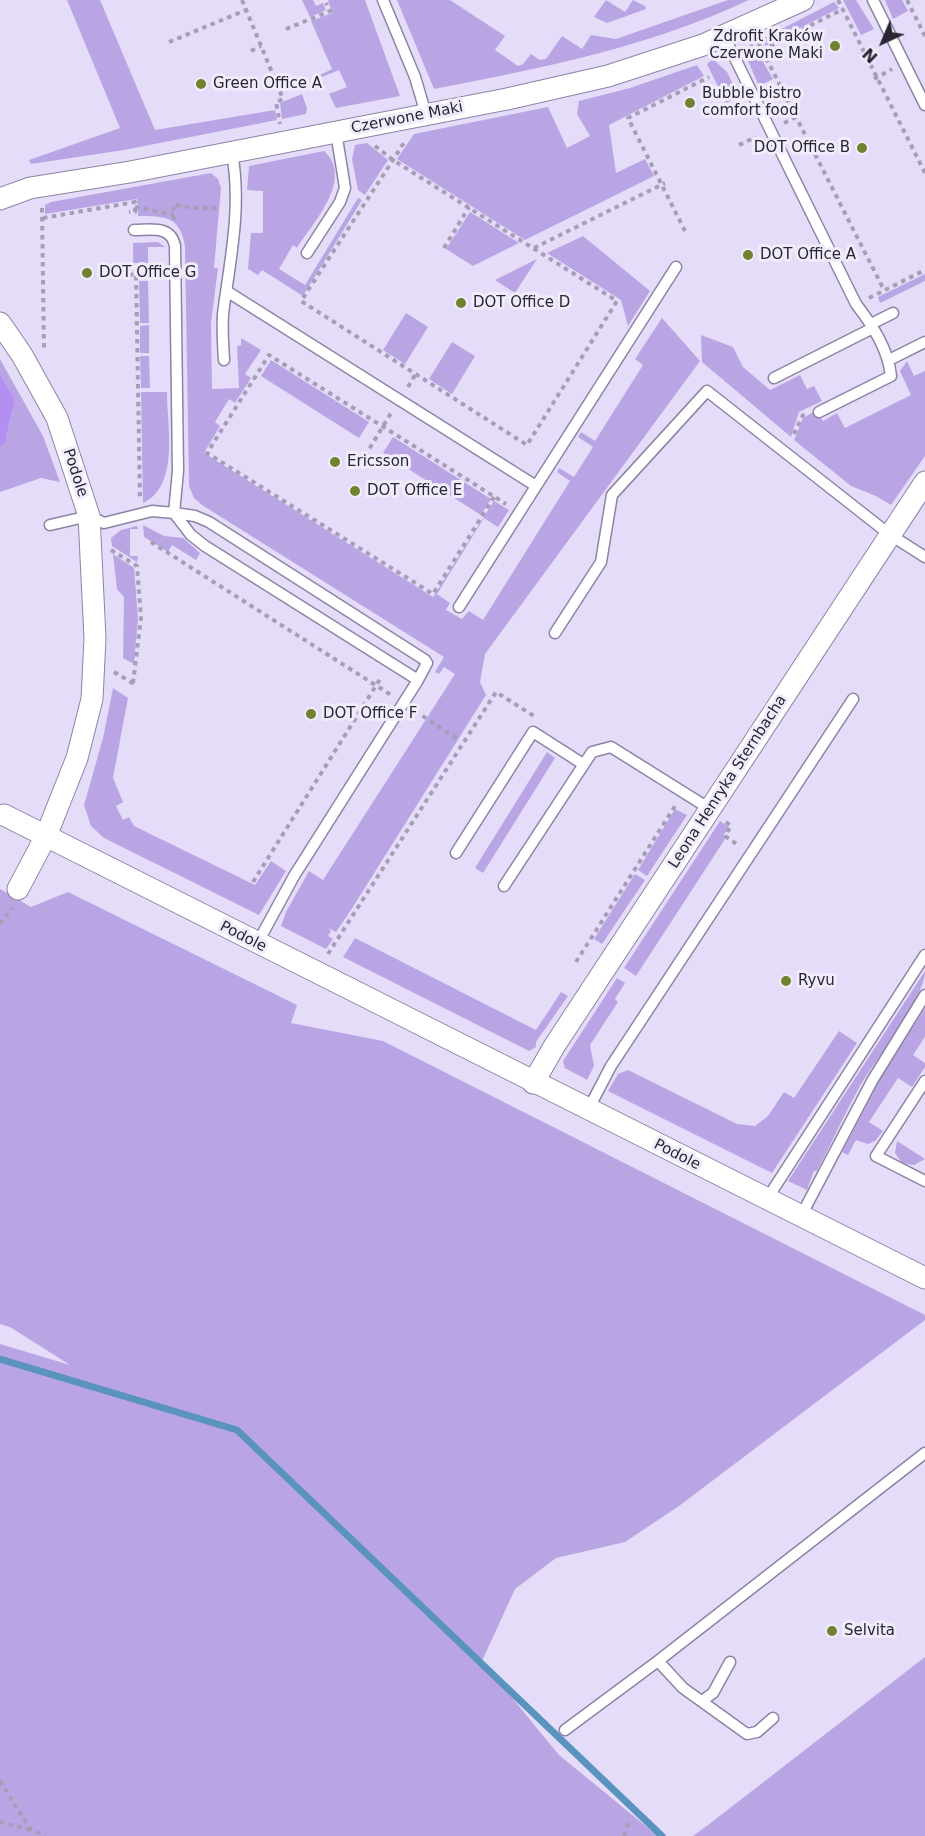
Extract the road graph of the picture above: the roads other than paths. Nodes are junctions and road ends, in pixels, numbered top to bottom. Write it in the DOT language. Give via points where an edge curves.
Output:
graph roads {
  1 [pos="383,0"];
  2 [pos="803,0"];
  3 [pos="873,0"];
  4 [pos="724,36"];
  5 [pos="925,105"];
  6 [pos="426,114"];
  7 [pos="336,132"];
  8 [pos="232,153"];
  9 [pos="0,199"];
  10 [pos="134,230"];
  11 [pos="307,253"];
  12 [pos="676,267"];
  13 [pos="228,292"];
  14 [pos="893,313"];
  15 [pos="0,323"];
  16 [pos="872,326"];
  17 [pos="925,342"];
  18 [pos="224,360"];
  19 [pos="889,360"];
  20 [pos="774,378"];
  21 [pos="819,412"];
  22 [pos="925,482"];
  23 [pos="536,486"];
  24 [pos="174,513"];
  25 [pos="89,516"];
  26 [pos="50,525"];
  27 [pos="890,534"];
  28 [pos="925,557"];
  29 [pos="317,591"];
  30 [pos="311,601"];
  31 [pos="459,607"];
  32 [pos="555,633"];
  33 [pos="418,680"];
  34 [pos="853,699"];
  35 [pos="583,764"];
  36 [pos="710,809"];
  37 [pos="4,815"];
  38 [pos="46,836"];
  39 [pos="456,853"];
  40 [pos="504,886"];
  41 [pos="18,889"];
  42 [pos="257,944"];
  43 [pos="925,956"];
  44 [pos="925,994"];
  45 [pos="925,1081"];
  46 [pos="533,1083"];
  47 [pos="588,1110"];
  48 [pos="924,1177"];
  49 [pos="767,1199"];
  50 [pos="801,1216"];
  51 [pos="925,1278"];
  52 [pos="925,1453"];
  53 [pos="658,1661"];
  54 [pos="730,1662"];
  55 [pos="702,1701"];
  56 [pos="773,1718"];
  57 [pos="565,1730"];
  1 -- 6 [label="lane"];
  2 -- 4 [label="street, Czerwone Maki"];
  3 -- 5 [label="lane"];
  4 -- 6 [label="street, Czerwone Maki" via="608,76"];
  4 -- 16 [label="lane" via="856,304"];
  6 -- 7 [label="street, Czerwone Maki"];
  7 -- 8 [label="street, Czerwone Maki"];
  7 -- 11 [label="lane" via="345,188"];
  8 -- 9 [label="street, Czerwone Maki" via="30,188"];
  8 -- 13 [label="lane" via="236,181"];
  10 -- 24 [label="lane" via="166,231 175,246 178,471"];
  12 -- 23 [label="lane"];
  13 -- 18 [label="lane" via="223,315"];
  13 -- 23 [label="lane"];
  14 -- 16 [label="lane"];
  15 -- 25 [label="street, Podole" via="57,418"];
  16 -- 19 [label="lane"];
  16 -- 20 [label="lane"];
  17 -- 19 [label="lane"];
  19 -- 21 [label="lane" via="891,376"];
  22 -- 27 [label="street, Leona Henryka Sternbacha"];
  23 -- 31 [label="lane"];
  24 -- 25 [label="lane" via="152,511 105,523"];
  24 -- 29 [label="lane" via="209,522"];
  24 -- 33 [label="lane" via="191,536 205,546"];
  25 -- 26 [label="lane"];
  25 -- 38 [label="street, Podole" via="95,638 92,699 77,758"];
  27 -- 28 [label="lane"];
  27 -- 32 [label="lane" via="707,391 612,495 601,562"];
  27 -- 36 [label="street, Leona Henryka Sternbacha"];
  29 -- 30 [label="lane"];
  29 -- 33 [label="lane" via="425,660 428,663"];
  33 -- 42 [label="lane" via="291,881"];
  34 -- 47 [label="lane" via="611,1066"];
  35 -- 36 [label="lane" via="592,752 611,747"];
  35 -- 39 [label="lane" via="533,732"];
  35 -- 40 [label="lane"];
  36 -- 46 [label="street, Leona Henryka Sternbacha"];
  37 -- 38 [label="street"];
  38 -- 41 [label="street"];
  38 -- 42 [label="street, Podole"];
  42 -- 46 [label="street, Podole"];
  43 -- 49 [label="lane"];
  44 -- 50 [label="lane" via="872,1081"];
  45 -- 48 [label="lane" via="876,1156"];
  46 -- 47 [label="street, Podole"];
  47 -- 49 [label="street, Podole"];
  49 -- 50 [label="street, Podole"];
  50 -- 51 [label="street, Podole"];
  52 -- 53 [label="lane"];
  53 -- 55 [label="lane" via="683,1688"];
  53 -- 57 [label="lane"];
  54 -- 55 [label="lane" via="713,1693"];
  55 -- 56 [label="lane" via="747,1734 757,1732"];
}
